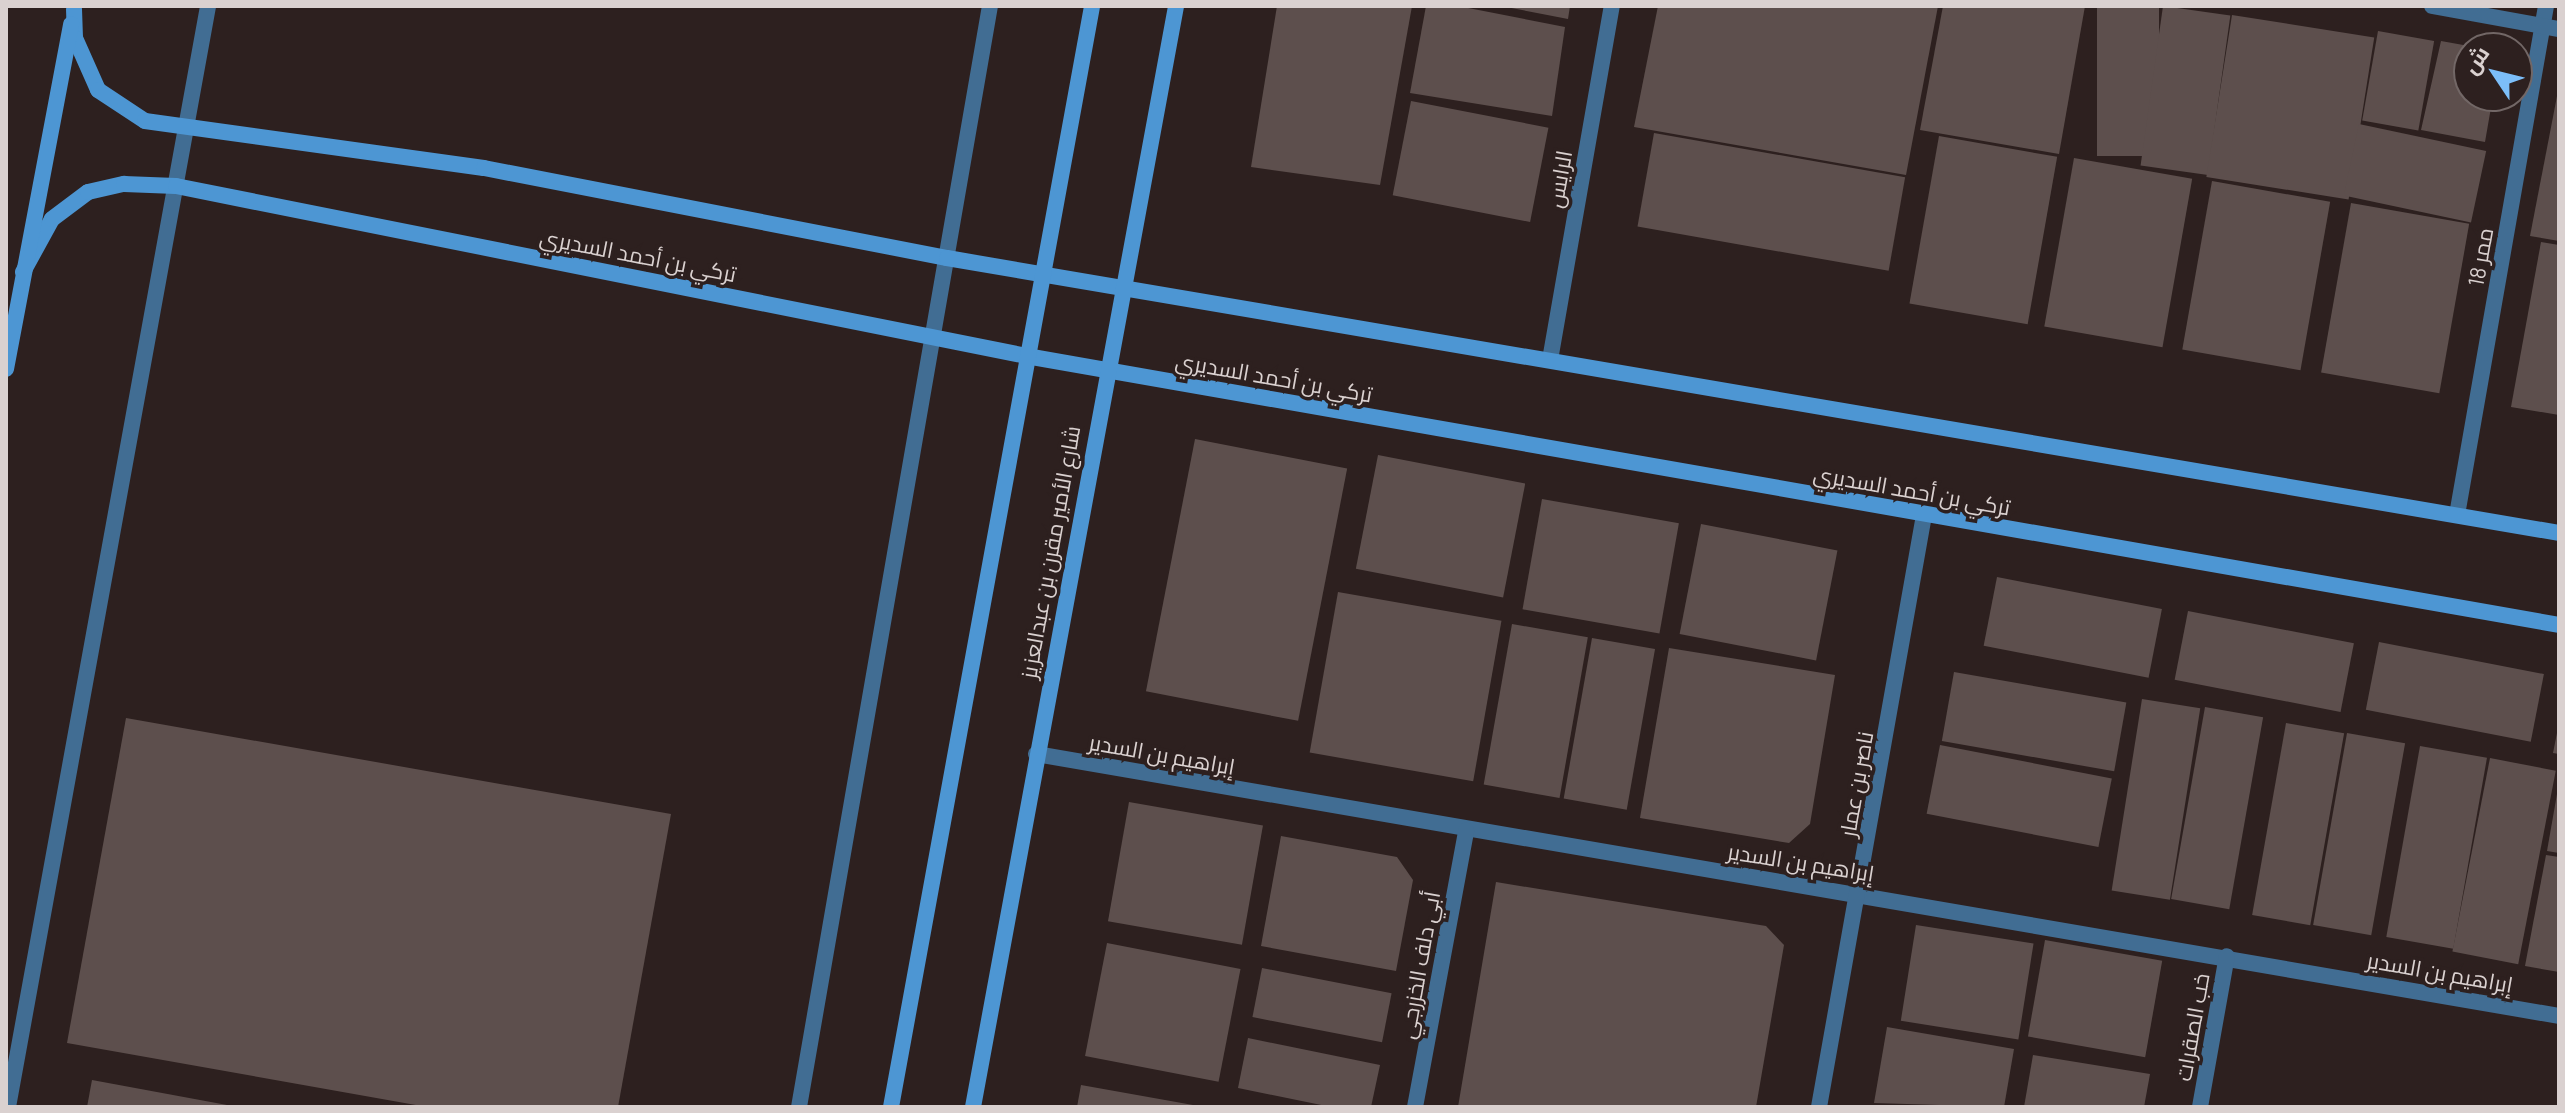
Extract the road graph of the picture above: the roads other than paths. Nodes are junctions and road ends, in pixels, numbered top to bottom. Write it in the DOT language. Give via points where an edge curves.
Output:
graph roads {
  1 [pos="208,6"];
  2 [pos="990,6"];
  3 [pos="1092,6"];
  4 [pos="1176,6"];
  5 [pos="1612,6"];
  6 [pos="2432,6"];
  7 [pos="2546,6"];
  8 [pos="74,8"];
  9 [pos="2551,27"];
  10 [pos="187,127"];
  11 [pos="176,186"];
  12 [pos="947,258"];
  13 [pos="23,272"];
  14 [pos="1046,275"];
  15 [pos="1120,287"];
  16 [pos="932,337"];
  17 [pos="1032,357"];
  18 [pos="1550,360"];
  19 [pos="6,369"];
  20 [pos="1106,369"];
  21 [pos="1924,515"];
  22 [pos="2457,515"];
  23 [pos="2559,533"];
  24 [pos="2559,625"];
  25 [pos="1036,754"];
  26 [pos="1466,831"];
  27 [pos="1860,893"];
  28 [pos="2227,956"];
  29 [pos="2559,1016"];
  30 [pos="8,1107"];
  31 [pos="799,1107"];
  32 [pos="891,1107"];
  33 [pos="973,1107"];
  34 [pos="1415,1107"];
  35 [pos="1819,1107"];
  36 [pos="2200,1107"];
  1 -- 10 [label="street"];
  2 -- 12 [label="street"];
  3 -- 14 [label="street"];
  4 -- 15 [label="street, شارع الأمير مقرن بن عبدالعزيز"];
  5 -- 18 [label="street, الرايس"];
  6 -- 9 [label="street"];
  7 -- 9 [label="street, ممر 18"];
  8 -- 10 [label="street" via="75,38 98,90 145,121"];
  8 -- 13 [label="street"];
  9 -- 22 [label="street, ممر 18"];
  10 -- 11 [label="street"];
  10 -- 12 [label="street" via="484,168"];
  11 -- 13 [label="street, تركي بن أحمد السديري" via="124,184 88,192 52,219"];
  11 -- 16 [label="street, تركي بن أحمد السديري"];
  11 -- 30 [label="street"];
  12 -- 14 [label="street"];
  12 -- 16 [label="street"];
  13 -- 19 [label="street"];
  14 -- 15 [label="street"];
  14 -- 17 [label="street"];
  15 -- 18 [label="street"];
  15 -- 20 [label="street, شارع الأمير مقرن بن عبدالعزيز"];
  16 -- 17 [label="street, تركي بن أحمد السديري"];
  16 -- 31 [label="street"];
  17 -- 20 [label="street, تركي بن أحمد السديري"];
  17 -- 32 [label="street"];
  18 -- 22 [label="street"];
  20 -- 21 [label="street, تركي بن أحمد السديري"];
  20 -- 25 [label="street, شارع الأمير مقرن بن عبدالعزيز"];
  21 -- 24 [label="street, تركي بن أحمد السديري"];
  21 -- 27 [label="street, ناصر بن عمار"];
  22 -- 23 [label="street"];
  25 -- 26 [label="street, إبراهيم بن السدير"];
  25 -- 33 [label="street, شارع الأمير مقرن بن عبدالعزيز"];
  26 -- 27 [label="street, إبراهيم بن السدير"];
  26 -- 34 [label="street, أبي دلف الخزرجي"];
  27 -- 28 [label="street, إبراهيم بن السدير"];
  27 -- 35 [label="street, ناصر بن عمار"];
  28 -- 29 [label="street, إبراهيم بن السدير"];
  28 -- 36 [label="street, خب الصقرات"];
}
